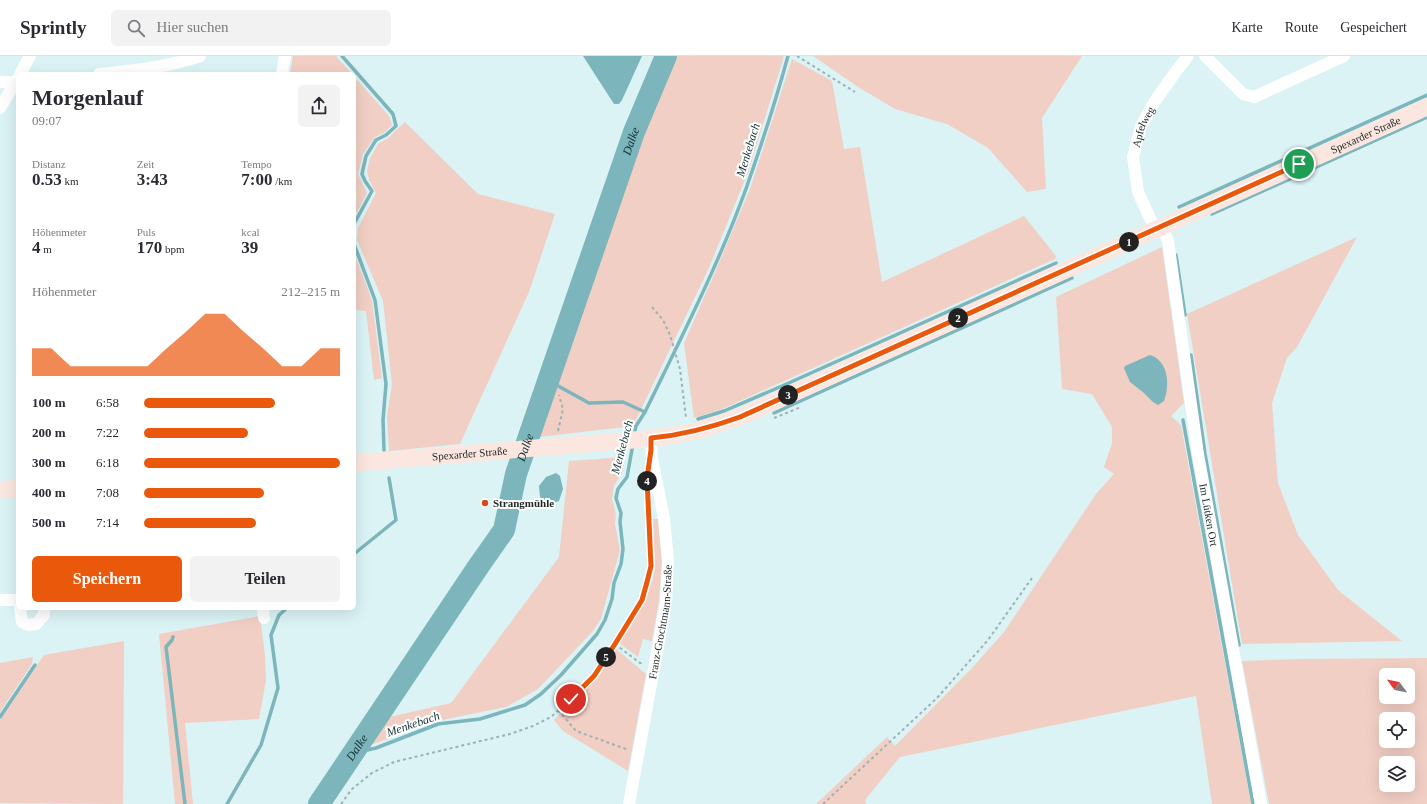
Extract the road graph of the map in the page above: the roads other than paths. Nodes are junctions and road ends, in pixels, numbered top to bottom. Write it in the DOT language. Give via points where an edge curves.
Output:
graph roads {
  1 [pos="30,56"];
  2 [pos="200,56"];
  3 [pos="285,56"];
  4 [pos="1188,56"];
  5 [pos="1205,56"];
  6 [pos="1344,56"];
  7 [pos="22,72"];
  8 [pos="135,72"];
  9 [pos="282,72"];
  10 [pos="16,79"];
  11 [pos="0,82"];
  12 [pos="16,82"];
  13 [pos="1427,107"];
  14 [pos="0,108"];
  15 [pos="1159,228"];
  16 [pos="648,439"];
  17 [pos="356,463"];
  18 [pos="16,488"];
  19 [pos="0,490"];
  20 [pos="0,600"];
  21 [pos="16,600"];
  22 [pos="20,610"];
  23 [pos="44,610"];
  24 [pos="629,804"];
  25 [pos="1261,804"];
  1 -- 7 [label="street"];
  2 -- 8 [label="street"];
  3 -- 9 [label="street"];
  4 -- 15 [label="street, Apfelweg" via="1155,101 1141,126 1133,157 1138,192"];
  5 -- 6 [label="street" via="1242,94 1254,97"];
  10 -- 11 [label="street"];
  12 -- 14 [label="street"];
  13 -- 15 [label="main road, Spexarder Straße"];
  15 -- 16 [label="main road, Spexarder Straße" via="740,417 688,433"];
  15 -- 25 [label="street, Im Lütken Ort" via="1168,241 1198,454"];
  16 -- 17 [label="main road, Spexarder Straße"];
  16 -- 24 [label="street, Franz-Grochtmann-Straße" via="664,518 668,561 666,603"];
  18 -- 19 [label="main road"];
  20 -- 21 [label="street"];
  22 -- 23 [label="street" via="22,622 28,625 36,624 44,615"];
}
